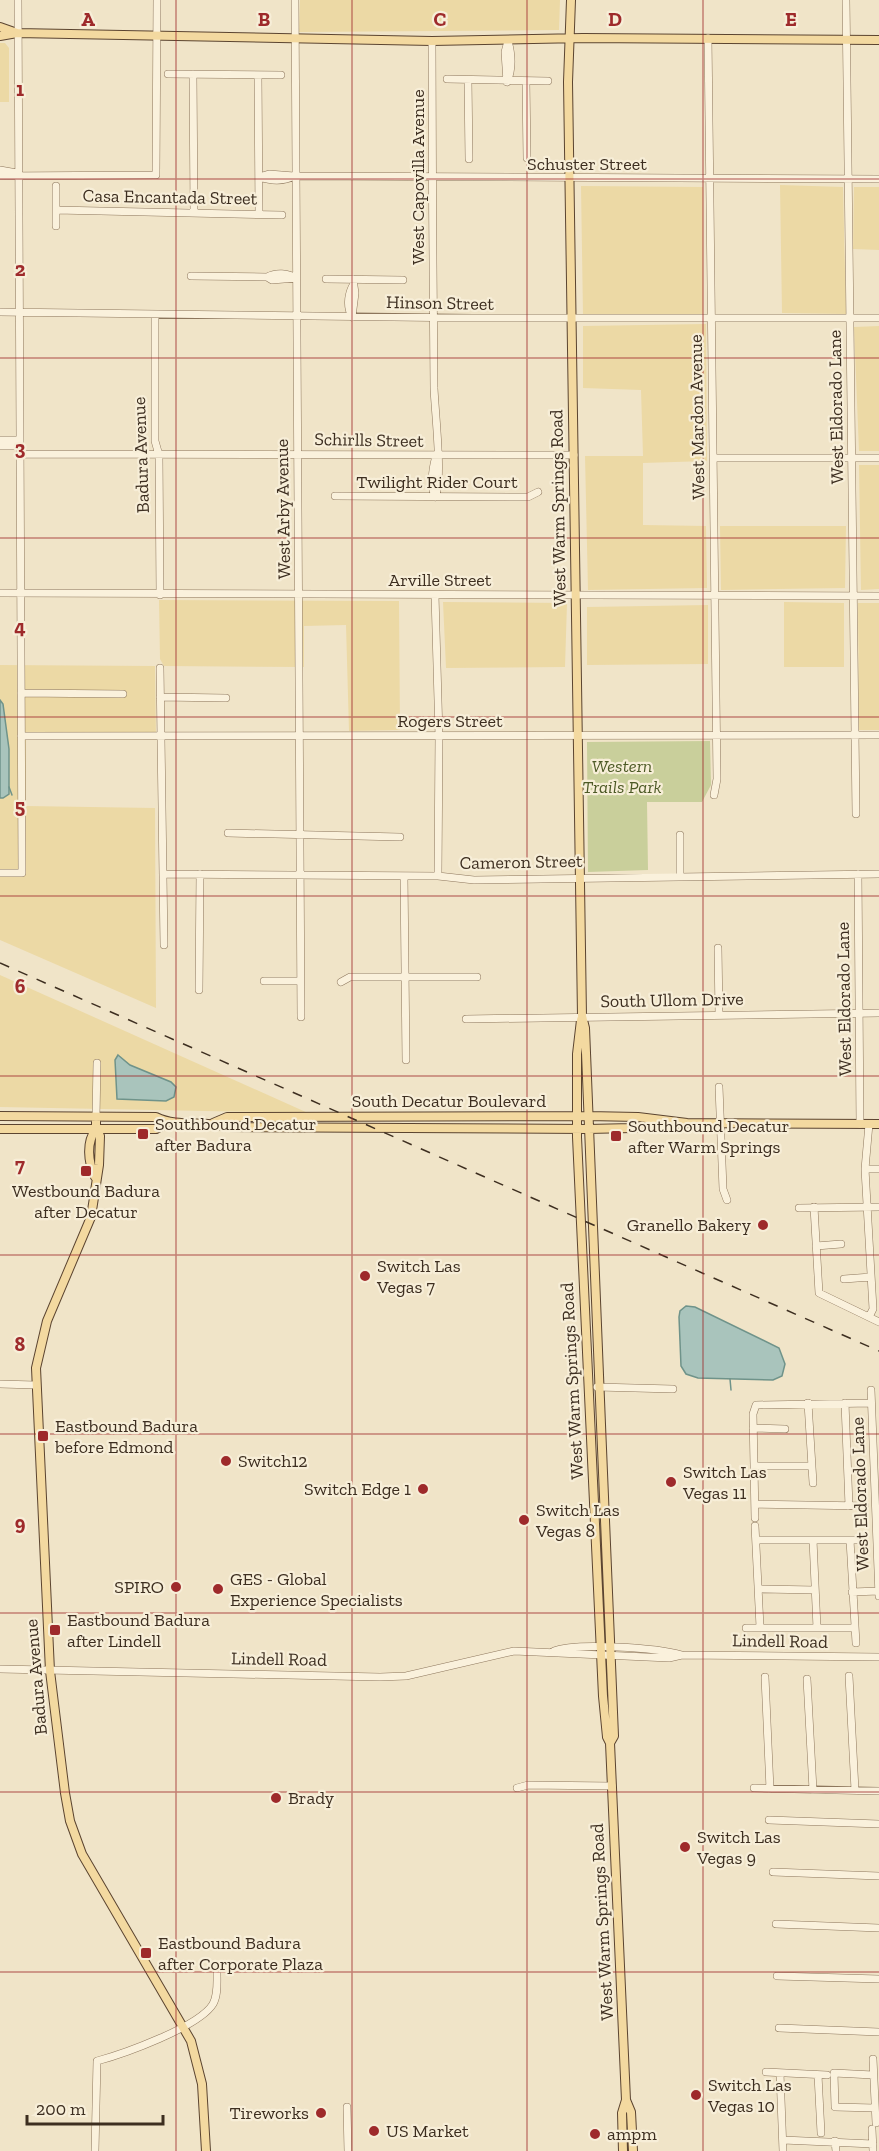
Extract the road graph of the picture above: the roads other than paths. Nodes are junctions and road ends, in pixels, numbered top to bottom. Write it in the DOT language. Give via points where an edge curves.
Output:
graph roads {
  1 [pos="18,0"];
  2 [pos="157,0"];
  3 [pos="295,0"];
  4 [pos="571,0"];
  5 [pos="846,0"];
  6 [pos="0,27"];
  7 [pos="17,33"];
  8 [pos="156,35"];
  9 [pos="0,36"];
  10 [pos="708,38"];
  11 [pos="294,40"];
  12 [pos="568,40"];
  13 [pos="846,40"];
  14 [pos="879,40"];
  15 [pos="432,41"];
  16 [pos="508,41"];
  17 [pos="168,74"];
  18 [pos="193,75"];
  19 [pos="258,75"];
  20 [pos="281,75"];
  21 [pos="447,79"];
  22 [pos="468,80"];
  23 [pos="526,81"];
  24 [pos="548,81"];
  25 [pos="507,82"];
  26 [pos="527,158"];
  27 [pos="469,159"];
  28 [pos="0,170"];
  29 [pos="19,174"];
  30 [pos="0,176"];
  31 [pos="294,176"];
  32 [pos="259,177"];
  33 [pos="432,177"];
  34 [pos="710,179"];
  35 [pos="848,179"];
  36 [pos="879,179"];
  37 [pos="569,180"];
  38 [pos="56,186"];
  39 [pos="56,210"];
  40 [pos="194,212"];
  41 [pos="259,213"];
  42 [pos="282,215"];
  43 [pos="56,226"];
  44 [pos="191,276"];
  45 [pos="296,278"];
  46 [pos="326,279"];
  47 [pos="403,280"];
  48 [pos="352,283"];
  49 [pos="0,312"];
  50 [pos="19,312"];
  51 [pos="155,314"];
  52 [pos="296,316"];
  53 [pos="352,316"];
  54 [pos="434,318"];
  55 [pos="572,318"];
  56 [pos="711,318"];
  57 [pos="849,318"];
  58 [pos="879,318"];
  59 [pos="0,440"];
  60 [pos="0,446"];
  61 [pos="20,447"];
  62 [pos="159,455"];
  63 [pos="297,455"];
  64 [pos="574,455"];
  65 [pos="436,456"];
  66 [pos="713,458"];
  67 [pos="853,458"];
  68 [pos="879,458"];
  69 [pos="538,492"];
  70 [pos="335,496"];
  71 [pos="435,497"];
  72 [pos="0,593"];
  73 [pos="20,593"];
  74 [pos="160,595"];
  75 [pos="435,595"];
  76 [pos="575,595"];
  77 [pos="299,596"];
  78 [pos="854,596"];
  79 [pos="879,596"];
  80 [pos="714,597"];
  81 [pos="160,668"];
  82 [pos="21,693"];
  83 [pos="123,694"];
  84 [pos="160,697"];
  85 [pos="226,698"];
  86 [pos="716,735"];
  87 [pos="855,735"];
  88 [pos="879,735"];
  89 [pos="21,736"];
  90 [pos="161,736"];
  91 [pos="300,736"];
  92 [pos="439,736"];
  93 [pos="577,736"];
  94 [pos="714,795"];
  95 [pos="856,814"];
  96 [pos="228,833"];
  97 [pos="680,835"];
  98 [pos="301,836"];
  99 [pos="400,837"];
  100 [pos="0,873"];
  101 [pos="164,874"];
  102 [pos="200,874"];
  103 [pos="858,874"];
  104 [pos="879,874"];
  105 [pos="681,875"];
  106 [pos="300,876"];
  107 [pos="404,876"];
  108 [pos="438,876"];
  109 [pos="579,877"];
  110 [pos="164,945"];
  111 [pos="718,948"];
  112 [pos="405,977"];
  113 [pos="477,977"];
  114 [pos="264,981"];
  115 [pos="300,981"];
  116 [pos="341,982"];
  117 [pos="199,990"];
  118 [pos="879,1012"];
  119 [pos="858,1013"];
  120 [pos="719,1014"];
  121 [pos="582,1016"];
  122 [pos="301,1017"];
  123 [pos="466,1019"];
  124 [pos="406,1060"];
  125 [pos="97,1063"];
  126 [pos="719,1087"];
  127 [pos="0,1116"];
  128 [pos="576,1116"];
  129 [pos="588,1116"];
  130 [pos="96,1117"];
  131 [pos="167,1123"];
  132 [pos="213,1123"];
  133 [pos="687,1123"];
  134 [pos="720,1123"];
  135 [pos="865,1124"];
  136 [pos="879,1124"];
  137 [pos="0,1129"];
  138 [pos="96,1129"];
  139 [pos="576,1129"];
  140 [pos="588,1129"];
  141 [pos="879,1168"];
  142 [pos="865,1169"];
  143 [pos="727,1200"];
  144 [pos="814,1207"];
  145 [pos="868,1207"];
  146 [pos="879,1207"];
  147 [pos="799,1208"];
  148 [pos="841,1244"];
  149 [pos="816,1246"];
  150 [pos="871,1277"];
  151 [pos="844,1279"];
  152 [pos="869,1317"];
  153 [pos="879,1322"];
  154 [pos="0,1384"];
  155 [pos="35,1385"];
  156 [pos="597,1387"];
  157 [pos="672,1389"];
  158 [pos="871,1390"];
  159 [pos="808,1403"];
  160 [pos="845,1403"];
  161 [pos="872,1403"];
  162 [pos="876,1420"];
  163 [pos="753,1428"];
  164 [pos="785,1429"];
  165 [pos="755,1466"];
  166 [pos="811,1466"];
  167 [pos="813,1482"];
  168 [pos="755,1504"];
  169 [pos="849,1506"];
  170 [pos="865,1506"];
  171 [pos="756,1540"];
  172 [pos="813,1540"];
  173 [pos="850,1540"];
  174 [pos="863,1540"];
  175 [pos="759,1589"];
  176 [pos="815,1590"];
  177 [pos="879,1591"];
  178 [pos="852,1592"];
  179 [pos="879,1596"];
  180 [pos="760,1627"];
  181 [pos="746,1628"];
  182 [pos="817,1628"];
  183 [pos="854,1628"];
  184 [pos="856,1643"];
  185 [pos="601,1652"];
  186 [pos="611,1652"];
  187 [pos="879,1657"];
  188 [pos="0,1669"];
  189 [pos="50,1671"];
  190 [pos="849,1676"];
  191 [pos="765,1677"];
  192 [pos="807,1679"];
  193 [pos="610,1743"];
  194 [pos="612,1786"];
  195 [pos="517,1788"];
  196 [pos="754,1788"];
  197 [pos="770,1788"];
  198 [pos="813,1790"];
  199 [pos="855,1790"];
  200 [pos="879,1791"];
  201 [pos="769,1820"];
  202 [pos="879,1824"];
  203 [pos="773,1872"];
  204 [pos="879,1876"];
  205 [pos="776,1924"];
  206 [pos="879,1928"];
  207 [pos="216,1972"];
  208 [pos="777,1976"];
  209 [pos="879,1980"];
  210 [pos="183,2026"];
  211 [pos="779,2028"];
  212 [pos="879,2032"];
  213 [pos="873,2059"];
  214 [pos="766,2072"];
  215 [pos="780,2073"];
  216 [pos="831,2074"];
  217 [pos="818,2075"];
  218 [pos="873,2075"];
  219 [pos="877,2087"];
  220 [pos="626,2100"];
  221 [pos="347,2107"];
  222 [pos="875,2108"];
  223 [pos="820,2133"];
  224 [pos="783,2140"];
  225 [pos="809,2140"];
  226 [pos="836,2141"];
  227 [pos="873,2147"];
  228 [pos="94,2151"];
  229 [pos="206,2151"];
  230 [pos="348,2151"];
  231 [pos="623,2151"];
  232 [pos="633,2151"];
  233 [pos="783,2151"];
  234 [pos="809,2151"];
  235 [pos="836,2151"];
  1 -- 7 [label="street"];
  2 -- 8 [label="street"];
  3 -- 11 [label="street, West Arby Avenue"];
  4 -- 12 [label="main road, West Warm Springs Road"];
  5 -- 13 [label="street, West Eldorado Lane"];
  6 -- 7 [label="main road"];
  7 -- 8 [label="main road"];
  7 -- 9 [label="main road"];
  7 -- 29 [label="street"];
  8 -- 11 [label="main road"];
  8 -- 29 [label="street" via="156,175"];
  10 -- 12 [label="main road"];
  10 -- 13 [label="main road"];
  10 -- 34 [label="street, West Mardon Avenue"];
  11 -- 15 [label="main road"];
  11 -- 31 [label="street, West Arby Avenue"];
  12 -- 16 [label="main road"];
  12 -- 37 [label="main road, West Warm Springs Road"];
  13 -- 14 [label="main road"];
  13 -- 35 [label="street, West Eldorado Lane"];
  15 -- 16 [label="main road"];
  15 -- 33 [label="street, West Capovilla Avenue"];
  16 -- 25 [label="street"];
  17 -- 18 [label="street"];
  18 -- 19 [label="street"];
  18 -- 40 [label="street"];
  19 -- 20 [label="street"];
  19 -- 32 [label="street"];
  21 -- 22 [label="street"];
  22 -- 25 [label="street"];
  22 -- 27 [label="street"];
  23 -- 24 [label="street"];
  23 -- 25 [label="street"];
  23 -- 26 [label="street"];
  28 -- 29 [label="street"];
  29 -- 30 [label="street"];
  29 -- 50 [label="street"];
  31 -- 32 [label="street, Schuster Street" via="278,180"];
  31 -- 33 [label="street, Schuster Street"];
  31 -- 45 [label="street, West Arby Avenue"];
  32 -- 41 [label="street"];
  33 -- 37 [label="street, Schuster Street"];
  33 -- 54 [label="street, West Capovilla Avenue"];
  34 -- 35 [label="street, Schuster Street"];
  34 -- 37 [label="street, Schuster Street"];
  34 -- 56 [label="street, West Mardon Avenue"];
  35 -- 36 [label="street, Schuster Street"];
  35 -- 57 [label="street, West Eldorado Lane"];
  37 -- 55 [label="main road, West Warm Springs Road"];
  38 -- 39 [label="street"];
  39 -- 40 [label="street, Casa Encantada Street"];
  39 -- 43 [label="street"];
  40 -- 41 [label="street, Casa Encantada Street"];
  41 -- 42 [label="street, Casa Encantada Street"];
  44 -- 45 [label="street" via="290,274"];
  45 -- 52 [label="street, West Arby Avenue"];
  46 -- 48 [label="street"];
  47 -- 48 [label="street"];
  48 -- 53 [label="street"];
  49 -- 50 [label="street, Hinson Street"];
  50 -- 51 [label="street, Hinson Street"];
  50 -- 61 [label="street"];
  51 -- 52 [label="street, Hinson Street"];
  51 -- 62 [label="street, Badura Avenue" via="155,441"];
  52 -- 53 [label="street, Hinson Street"];
  52 -- 63 [label="street, West Arby Avenue"];
  53 -- 54 [label="street, Hinson Street"];
  54 -- 55 [label="street, Hinson Street"];
  54 -- 65 [label="street, West Capovilla Avenue"];
  55 -- 56 [label="street, Hinson Street"];
  55 -- 64 [label="main road, West Warm Springs Road"];
  56 -- 57 [label="street, Hinson Street"];
  56 -- 66 [label="street, West Mardon Avenue"];
  57 -- 58 [label="street, Hinson Street"];
  57 -- 67 [label="street, West Eldorado Lane"];
  59 -- 61 [label="street"];
  60 -- 61 [label="street"];
  61 -- 62 [label="street, Schirlls Street"];
  61 -- 73 [label="street"];
  62 -- 63 [label="street, Schirlls Street"];
  62 -- 74 [label="street, Badura Avenue"];
  63 -- 65 [label="street, Schirlls Street"];
  63 -- 77 [label="street, West Arby Avenue"];
  64 -- 65 [label="street, Schirlls Street"];
  64 -- 76 [label="main road, West Warm Springs Road"];
  65 -- 71 [label="street, West Capovilla Avenue" via="432,467"];
  66 -- 67 [label="street"];
  66 -- 80 [label="street, West Mardon Avenue"];
  67 -- 68 [label="street"];
  67 -- 78 [label="street, West Eldorado Lane"];
  69 -- 71 [label="street, Twilight Rider Court" via="528,497"];
  70 -- 71 [label="street, Twilight Rider Court"];
  72 -- 73 [label="street, Arville Street"];
  73 -- 74 [label="street, Arville Street"];
  73 -- 82 [label="street"];
  74 -- 77 [label="street, Arville Street"];
  75 -- 76 [label="street, Arville Street"];
  75 -- 77 [label="street, Arville Street"];
  75 -- 92 [label="street"];
  76 -- 80 [label="street, Arville Street"];
  76 -- 93 [label="main road, West Warm Springs Road"];
  77 -- 91 [label="street, West Arby Avenue"];
  78 -- 79 [label="street, Arville Street"];
  78 -- 80 [label="street, Arville Street"];
  78 -- 87 [label="street, West Eldorado Lane"];
  80 -- 86 [label="street, West Mardon Avenue"];
  81 -- 84 [label="street"];
  82 -- 83 [label="street"];
  82 -- 89 [label="street"];
  84 -- 85 [label="street"];
  84 -- 90 [label="street"];
  86 -- 87 [label="street, Rogers Street"];
  86 -- 93 [label="street, Rogers Street"];
  86 -- 94 [label="street, West Mardon Avenue"];
  87 -- 88 [label="street, Rogers Street"];
  87 -- 95 [label="street, West Eldorado Lane"];
  89 -- 90 [label="street, Rogers Street"];
  89 -- 100 [label="street" via="22,873"];
  90 -- 91 [label="street, Rogers Street"];
  90 -- 101 [label="street"];
  91 -- 92 [label="street, Rogers Street"];
  91 -- 98 [label="street, West Arby Avenue"];
  92 -- 93 [label="street, Rogers Street"];
  92 -- 108 [label="street"];
  93 -- 109 [label="main road, West Warm Springs Road"];
  96 -- 98 [label="street"];
  97 -- 105 [label="street"];
  98 -- 99 [label="street"];
  98 -- 106 [label="street, West Arby Avenue"];
  101 -- 102 [label="street, Cameron Street"];
  101 -- 110 [label="street"];
  102 -- 106 [label="street, Cameron Street"];
  102 -- 117 [label="street"];
  103 -- 104 [label="street, Cameron Street"];
  103 -- 105 [label="street, Cameron Street"];
  103 -- 119 [label="street, West Eldorado Lane"];
  105 -- 109 [label="street, Cameron Street"];
  106 -- 107 [label="street, Cameron Street"];
  106 -- 115 [label="street, West Arby Avenue"];
  107 -- 108 [label="street, Cameron Street"];
  107 -- 112 [label="street"];
  108 -- 109 [label="street, Cameron Street" via="474,880"];
  109 -- 121 [label="main road, West Warm Springs Road"];
  111 -- 120 [label="street"];
  112 -- 113 [label="street"];
  112 -- 116 [label="street" via="350,977"];
  112 -- 124 [label="street"];
  114 -- 115 [label="street"];
  115 -- 122 [label="street, West Arby Avenue"];
  118 -- 119 [label="street, South Ullom Drive"];
  119 -- 120 [label="street, South Ullom Drive"];
  119 -- 135 [label="street, West Eldorado Lane"];
  120 -- 121 [label="street, South Ullom Drive"];
  121 -- 123 [label="street, South Ullom Drive"];
  121 -- 128 [label="main road, West Warm Springs Road"];
  121 -- 129 [label="main road, West Warm Springs Road"];
  125 -- 130 [label="street, Badura Avenue"];
  126 -- 134 [label="street"];
  127 -- 130 [label="main road, South Decatur Boulevard"];
  128 -- 129 [label="main road, South Decatur Boulevard"];
  128 -- 132 [label="main road, South Decatur Boulevard" via="227,1117"];
  128 -- 139 [label="main road, West Warm Springs Road"];
  129 -- 133 [label="main road, South Decatur Boulevard"];
  129 -- 140 [label="main road, West Warm Springs Road"];
  130 -- 131 [label="main road, South Decatur Boulevard" via="156,1117"];
  130 -- 138 [label="main road, Badura Avenue"];
  131 -- 132 [label="main road, South Decatur Boulevard"];
  131 -- 138 [label="main road, South Decatur Boulevard" via="156,1130"];
  132 -- 139 [label="main road, South Decatur Boulevard" via="227,1127"];
  133 -- 134 [label="main road, South Decatur Boulevard"];
  133 -- 140 [label="main road, South Decatur Boulevard"];
  134 -- 135 [label="main road, South Decatur Boulevard"];
  134 -- 143 [label="street"];
  135 -- 136 [label="main road, South Decatur Boulevard"];
  135 -- 142 [label="street, West Eldorado Lane"];
  137 -- 138 [label="main road, South Decatur Boulevard"];
  138 -- 155 [label="main road, Badura Avenue" via="100,1136 91,1217 47,1321 38,1349"];
  139 -- 140 [label="main road, South Decatur Boulevard"];
  139 -- 185 [label="main road, West Warm Springs Road"];
  140 -- 156 [label="main road, West Warm Springs Road"];
  141 -- 142 [label="street"];
  142 -- 145 [label="street, West Eldorado Lane"];
  144 -- 145 [label="street"];
  144 -- 147 [label="street"];
  144 -- 149 [label="street"];
  145 -- 146 [label="street"];
  145 -- 150 [label="street, West Eldorado Lane"];
  148 -- 149 [label="street"];
  149 -- 152 [label="street" via="819,1293"];
  150 -- 151 [label="street"];
  150 -- 152 [label="street, West Eldorado Lane" via="873,1309"];
  152 -- 153 [label="street"];
  154 -- 155 [label="street"];
  155 -- 189 [label="main road, Badura Avenue"];
  156 -- 157 [label="street"];
  156 -- 186 [label="main road, West Warm Springs Road"];
  158 -- 161 [label="street, West Eldorado Lane"];
  159 -- 160 [label="street"];
  159 -- 163 [label="street" via="756,1405"];
  159 -- 166 [label="street"];
  160 -- 161 [label="street"];
  160 -- 169 [label="street"];
  161 -- 162 [label="street, West Eldorado Lane"];
  162 -- 177 [label="street, West Eldorado Lane"];
  163 -- 164 [label="street"];
  163 -- 165 [label="street"];
  165 -- 166 [label="street"];
  165 -- 168 [label="street"];
  166 -- 167 [label="street"];
  168 -- 169 [label="street"];
  168 -- 171 [label="street"];
  169 -- 170 [label="street"];
  171 -- 172 [label="street"];
  171 -- 175 [label="street"];
  172 -- 173 [label="street"];
  172 -- 176 [label="street"];
  173 -- 174 [label="street"];
  173 -- 178 [label="street"];
  175 -- 176 [label="street"];
  175 -- 180 [label="street"];
  176 -- 182 [label="street"];
  177 -- 178 [label="street"];
  177 -- 179 [label="street, West Eldorado Lane"];
  178 -- 183 [label="street"];
  180 -- 181 [label="street"];
  180 -- 182 [label="street"];
  182 -- 183 [label="street"];
  183 -- 184 [label="street"];
  185 -- 186 [label="street, Lindell Road"];
  185 -- 189 [label="street, Lindell Road" via="562,1648 494,1654 406,1676"];
  185 -- 193 [label="main road, West Warm Springs Road"];
  186 -- 187 [label="street, Lindell Road" via="669,1658"];
  186 -- 193 [label="main road, West Warm Springs Road" via="614,1736"];
  188 -- 189 [label="street, Lindell Road"];
  189 -- 210 [label="main road, Badura Avenue" via="65,1793 79,1846"];
  190 -- 199 [label="street"];
  191 -- 197 [label="street"];
  192 -- 198 [label="street"];
  193 -- 194 [label="main road, West Warm Springs Road"];
  194 -- 195 [label="street"];
  194 -- 220 [label="main road, West Warm Springs Road"];
  196 -- 197 [label="street"];
  197 -- 198 [label="street"];
  198 -- 199 [label="street"];
  199 -- 200 [label="street"];
  201 -- 202 [label="street"];
  203 -- 204 [label="street"];
  205 -- 206 [label="street"];
  207 -- 210 [label="street" via="212,2007"];
  208 -- 209 [label="street"];
  210 -- 228 [label="street" via="157,2041 97,2061"];
  210 -- 229 [label="main road, Badura Avenue" via="198,2062"];
  211 -- 212 [label="street"];
  213 -- 218 [label="street"];
  214 -- 215 [label="street"];
  215 -- 217 [label="street"];
  215 -- 224 [label="street"];
  216 -- 217 [label="street"];
  216 -- 218 [label="street"];
  216 -- 222 [label="street" via="835,2107"];
  217 -- 223 [label="street"];
  218 -- 219 [label="street"];
  219 -- 222 [label="street"];
  220 -- 231 [label="main road, West Warm Springs Road" via="622,2113"];
  220 -- 232 [label="main road, West Warm Springs Road" via="631,2112"];
  221 -- 230 [label="street"];
  222 -- 227 [label="street"];
  224 -- 225 [label="street"];
  224 -- 233 [label="street"];
  225 -- 226 [label="street"];
  225 -- 234 [label="street"];
  226 -- 227 [label="street"];
  226 -- 235 [label="street"];
}
